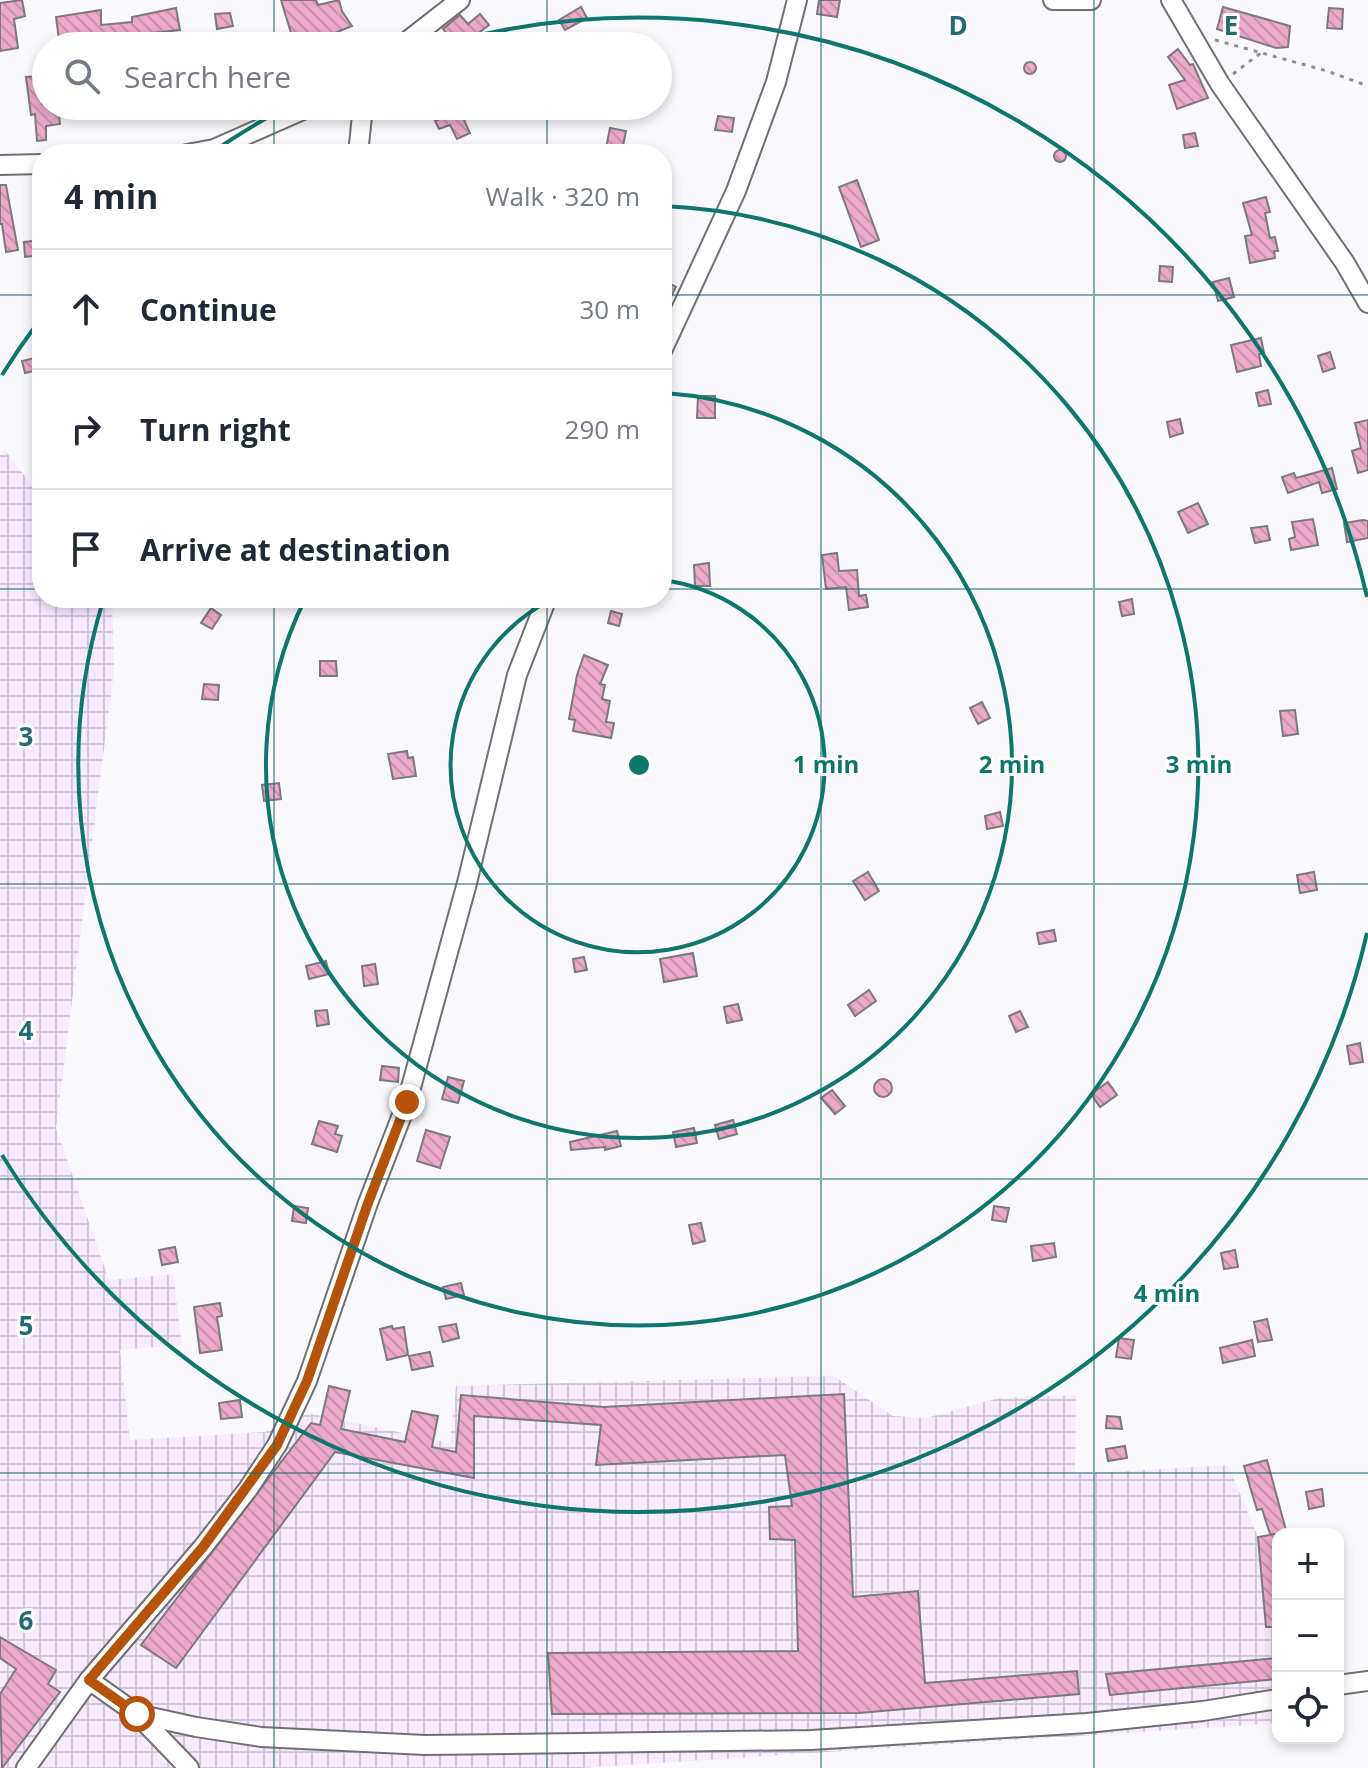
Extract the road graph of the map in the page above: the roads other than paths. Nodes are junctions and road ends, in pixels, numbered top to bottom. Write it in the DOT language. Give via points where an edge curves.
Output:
graph roads {
  1 [pos="460,0"];
  2 [pos="797,0"];
  3 [pos="1053,0"];
  4 [pos="1091,0"];
  5 [pos="1171,0"];
  6 [pos="419,32"];
  7 [pos="280,120"];
  8 [pos="362,120"];
  9 [pos="225,144"];
  10 [pos="359,144"];
  11 [pos="32,164"];
  12 [pos="0,165"];
  13 [pos="1368,303"];
  14 [pos="672,329"];
  15 [pos="543,608"];
  16 [pos="89,1680"];
  17 [pos="1368,1681"];
  18 [pos="1344,1684"];
  19 [pos="1272,1700"];
  20 [pos="137,1714"];
  21 [pos="26,1768"];
  22 [pos="189,1768"];
  1 -- 6 [label="street"];
  2 -- 14 [label="street" via="776,82 736,191"];
  3 -- 4 [label="street"];
  5 -- 13 [label="street" via="1220,84"];
  7 -- 9 [label="street"];
  8 -- 10 [label="street"];
  11 -- 12 [label="street"];
  15 -- 16 [label="street" via="517,675 407,1102 307,1381 277,1445 248,1489"];
  16 -- 20 [label="street"];
  16 -- 21 [label="street"];
  17 -- 18 [label="street"];
  19 -- 20 [label="street" via="1087,1723 811,1740 425,1745 261,1737"];
  20 -- 22 [label="street"];
}
